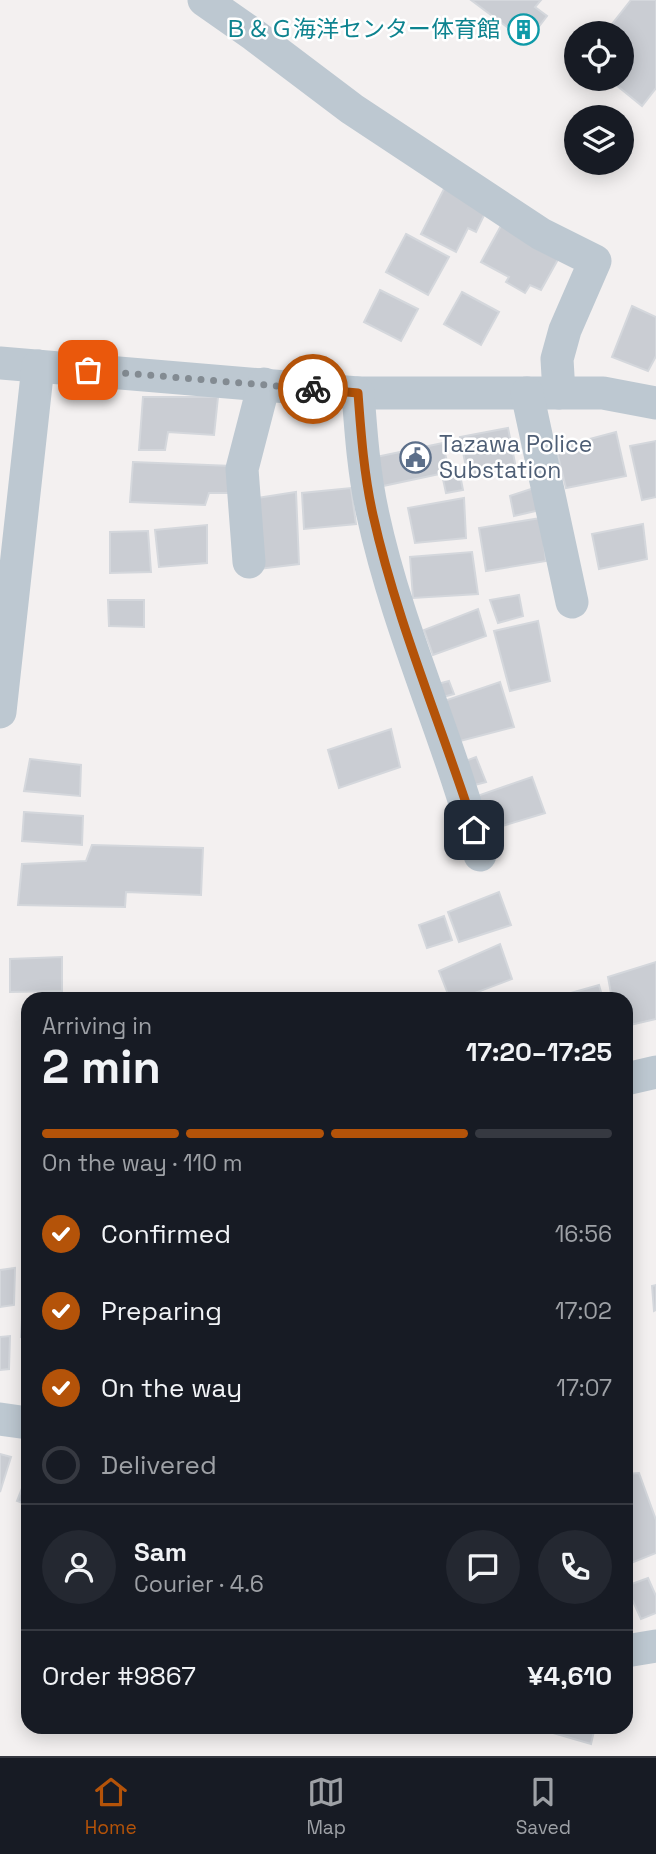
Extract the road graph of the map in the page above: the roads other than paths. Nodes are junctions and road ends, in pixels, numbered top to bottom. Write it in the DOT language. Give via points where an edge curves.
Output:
graph roads {
  1 [pos="204,0"];
  2 [pos="0,363"];
  3 [pos="38,366"];
  4 [pos="264,384"];
  5 [pos="358,393"];
  6 [pos="543,393"];
  7 [pos="656,404"];
  8 [pos="248,562"];
  9 [pos="572,602"];
  10 [pos="4,639"];
  11 [pos="0,712"];
  12 [pos="480,855"];
  13 [pos="656,1072"];
  14 [pos="633,1077"];
  15 [pos="0,1419"];
  16 [pos="21,1422"];
  17 [pos="656,1646"];
  18 [pos="633,1650"];
  1 -- 6 [label="street" via="352,109 541,234 594,261"];
  2 -- 3 [label="street"];
  3 -- 4 [label="street"];
  3 -- 10 [label="street"];
  4 -- 5 [label="street"];
  4 -- 8 [label="street" via="242,470"];
  5 -- 6 [label="street"];
  5 -- 12 [label="street" via="373,515 398,607"];
  6 -- 7 [label="street" via="603,393"];
  6 -- 9 [label="street"];
  10 -- 11 [label="street"];
  13 -- 14 [label="street"];
  15 -- 16 [label="street"];
  17 -- 18 [label="street"];
}
